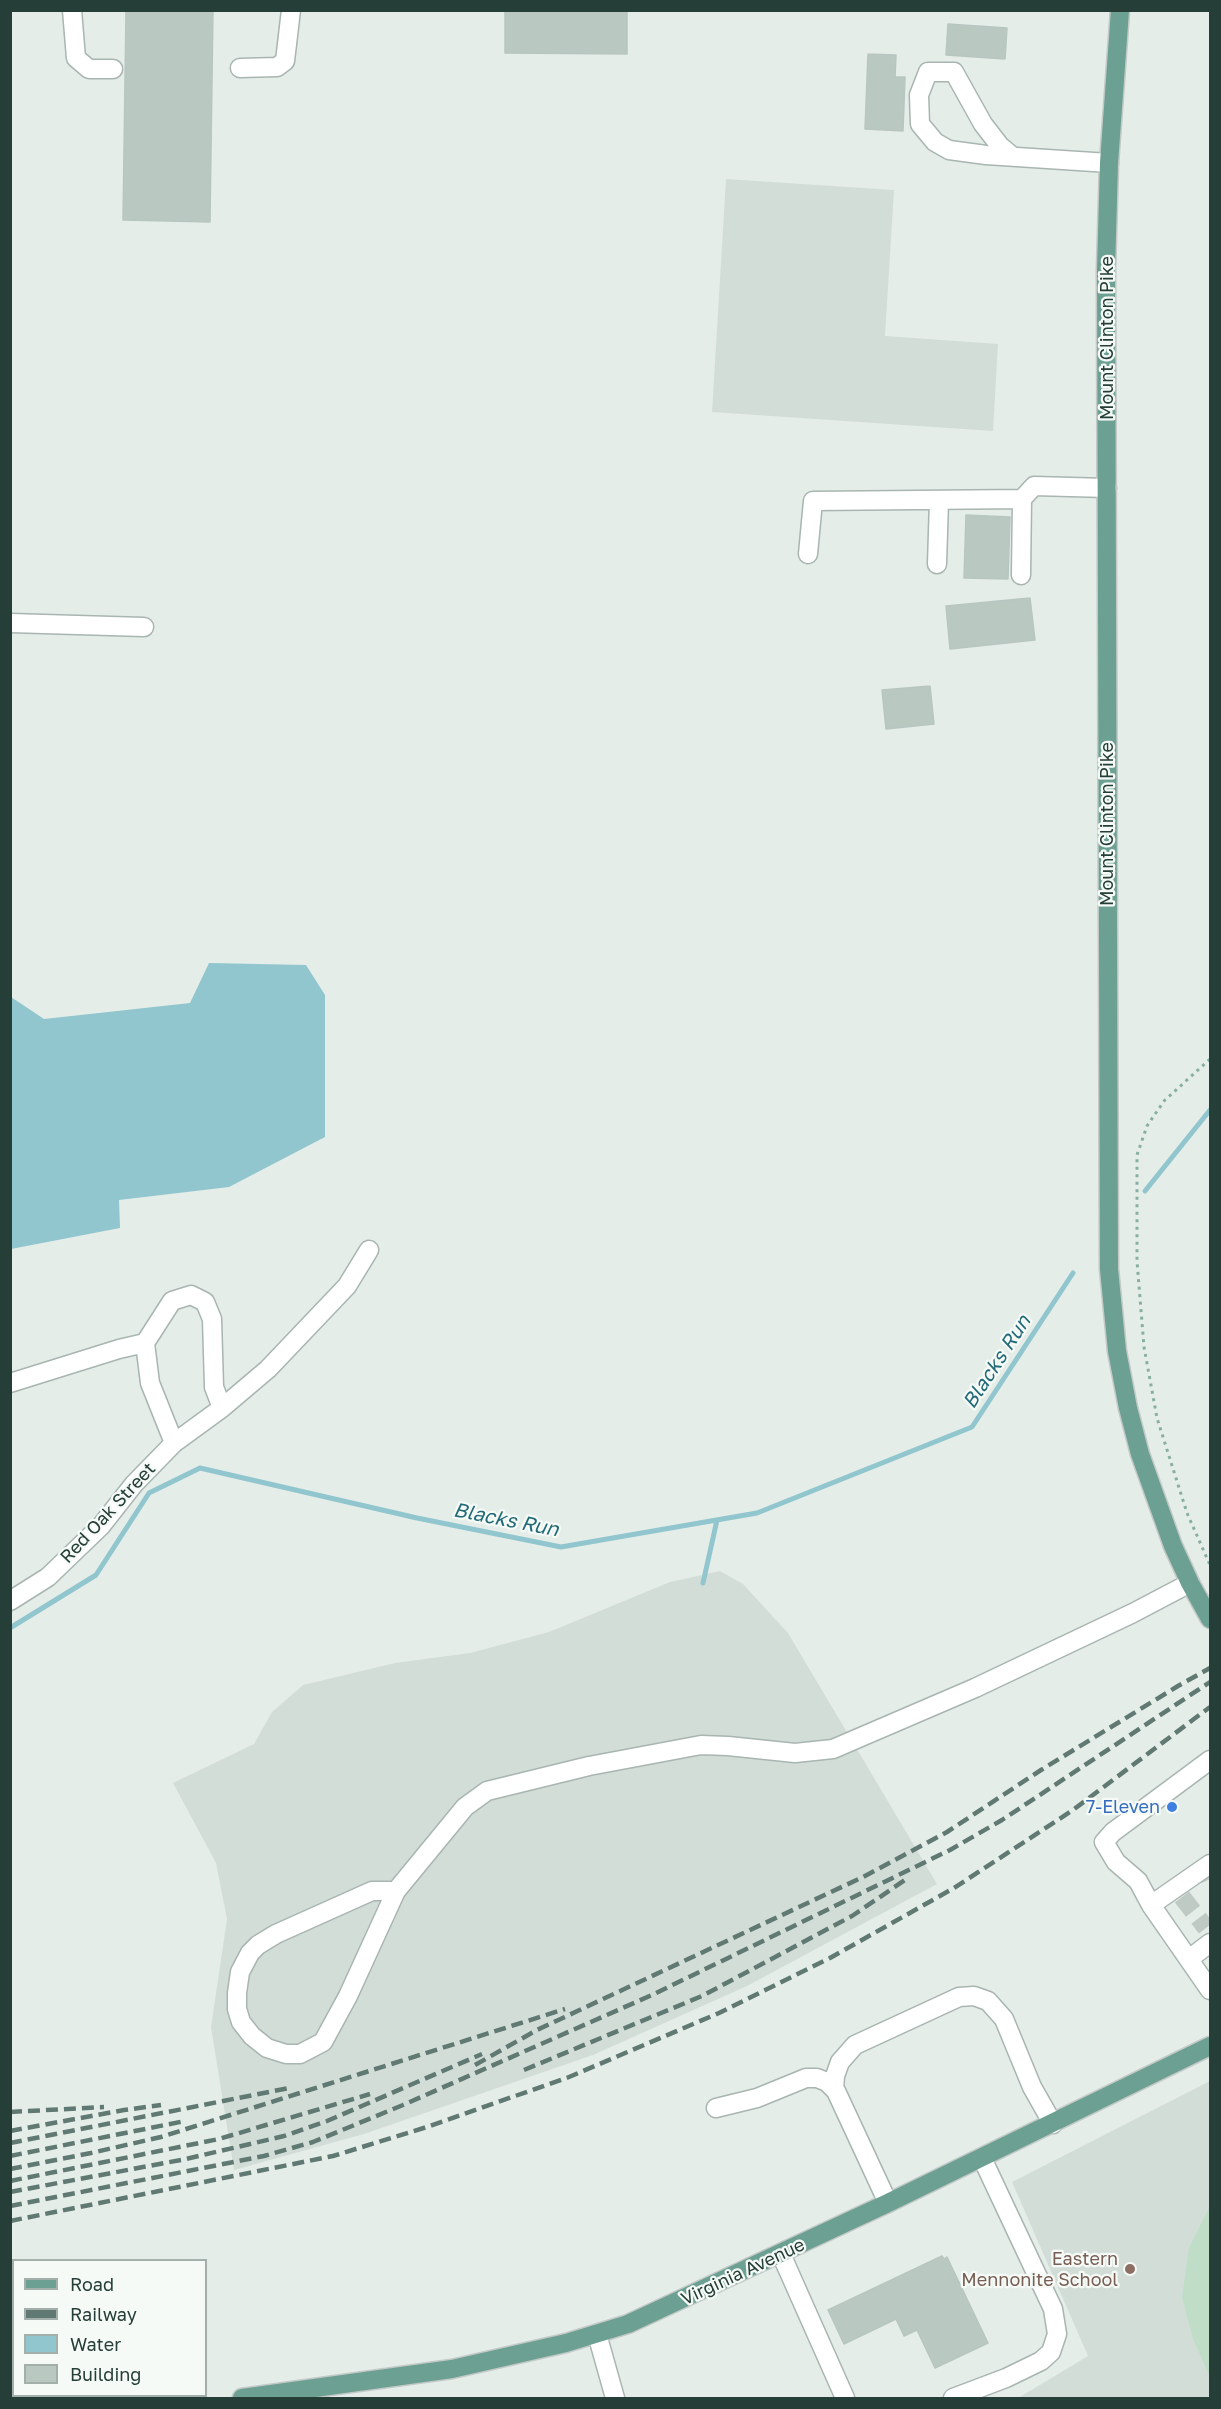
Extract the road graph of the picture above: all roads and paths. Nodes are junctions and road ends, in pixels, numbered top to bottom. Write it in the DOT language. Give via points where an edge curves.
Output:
graph roads {
  1 [pos="72,10"];
  2 [pos="291,10"];
  3 [pos="1120,10"];
  4 [pos="240,68"];
  5 [pos="113,69"];
  6 [pos="1012,156"];
  7 [pos="1108,163"];
  8 [pos="1107,488"];
  9 [pos="1022,499"];
  10 [pos="939,500"];
  11 [pos="808,554"];
  12 [pos="937,564"];
  13 [pos="1021,575"];
  14 [pos="10,623"];
  15 [pos="144,627"];
  16 [pos="1210,1059"];
  17 [pos="369,1250"];
  18 [pos="145,1343"];
  19 [pos="10,1383"];
  20 [pos="222,1408"];
  21 [pos="174,1443"];
  22 [pos="1210,1565"];
  23 [pos="1190,1583"];
  24 [pos="10,1600"];
  25 [pos="1210,1619"];
  26 [pos="1210,1760"];
  27 [pos="1208,1870"];
  28 [pos="396,1891"];
  29 [pos="1151,1905"];
  30 [pos="1209,1935"];
  31 [pos="1189,1959"];
  32 [pos="1210,1990"];
  33 [pos="1210,2046"];
  34 [pos="834,2089"];
  35 [pos="716,2108"];
  36 [pos="1053,2124"];
  37 [pos="982,2158"];
  38 [pos="888,2203"];
  39 [pos="782,2254"];
  40 [pos="597,2334"];
  41 [pos="242,2398"];
  42 [pos="615,2398"];
  43 [pos="845,2398"];
  44 [pos="953,2398"];
  1 -- 5 [label="street" via="76,58 89,69"];
  2 -- 4 [label="street" via="285,61 277,67"];
  3 -- 7 [label="main road, Mount Clinton Pike"];
  6 -- 6 [label="street" via="949,150 935,142 920,124 919,94 928,72 954,72 982,124"];
  6 -- 7 [label="street"];
  7 -- 8 [label="main road, Mount Clinton Pike"];
  8 -- 9 [label="street" via="1034,486"];
  8 -- 23 [label="main road, Mount Clinton Pike" via="1110,1292 1119,1362 1134,1431 1155,1500"];
  9 -- 10 [label="street"];
  9 -- 13 [label="street"];
  10 -- 11 [label="street" via="813,501"];
  10 -- 12 [label="street"];
  14 -- 15 [label="street"];
  16 -- 22 [label="path" via="1164,1101 1147,1126 1137,1155 1137,1261 1144,1347 1156,1418 1187,1513"];
  17 -- 20 [label="street, Red Oak Street" via="347,1286 268,1369"];
  18 -- 19 [label="street"];
  18 -- 20 [label="street" via="172,1301 191,1295 206,1302 212,1319 214,1387"];
  18 -- 21 [label="street" via="150,1383"];
  20 -- 21 [label="street, Red Oak Street"];
  21 -- 24 [label="street, Red Oak Street" via="48,1577"];
  23 -- 25 [label="main road, Mount Clinton Pike"];
  23 -- 28 [label="street" via="986,1683 833,1749 795,1753 701,1745 589,1766 487,1791 465,1807"];
  26 -- 29 [label="street" via="1104,1842 1116,1863 1138,1881"];
  27 -- 29 [label="street" via="1179,1892"];
  28 -- 28 [label="street" via="323,2042 300,2054 286,2054 267,2048 252,2036 237,2009 240,1972 250,1953 276,1934 372,1891"];
  29 -- 31 [label="street"];
  30 -- 31 [label="street"];
  31 -- 32 [label="street"];
  33 -- 36 [label="main road, Virginia Avenue"];
  34 -- 35 [label="street" via="823,2080 806,2078 757,2098"];
  34 -- 36 [label="street" via="840,2062 855,2045 959,1997 974,1996 988,2001 1004,2019 1032,2087"];
  34 -- 38 [label="street"];
  36 -- 37 [label="main road, Virginia Avenue"];
  37 -- 38 [label="main road, Virginia Avenue"];
  37 -- 44 [label="street" via="1053,2309 1057,2334 1051,2352 1041,2361"];
  38 -- 39 [label="main road, Virginia Avenue"];
  39 -- 40 [label="main road, Virginia Avenue"];
  39 -- 43 [label="street"];
  40 -- 41 [label="main road, Virginia Avenue" via="452,2369"];
  40 -- 42 [label="street"];
}
